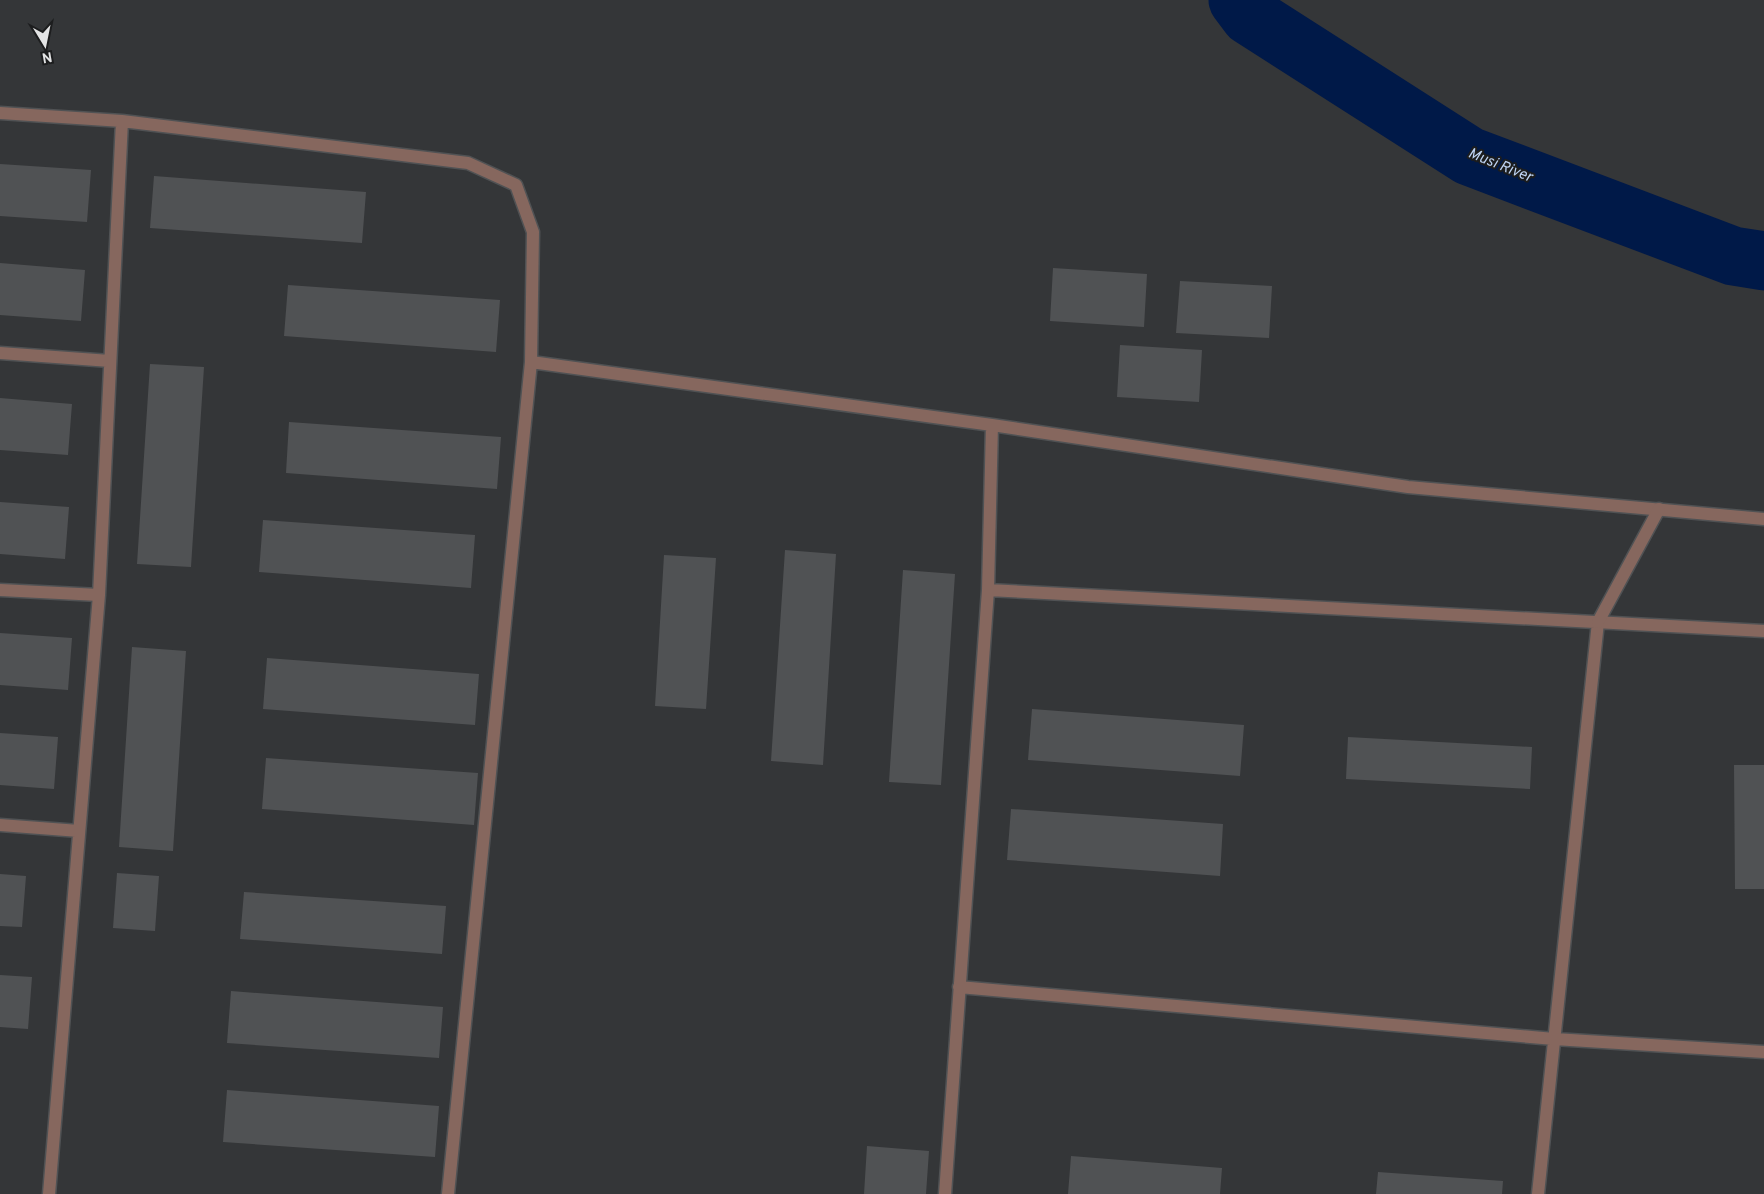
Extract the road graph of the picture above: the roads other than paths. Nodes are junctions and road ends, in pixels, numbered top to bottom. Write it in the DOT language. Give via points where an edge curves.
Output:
graph roads {
  1 [pos="0,113"];
  2 [pos="122,121"];
  3 [pos="0,353"];
  4 [pos="110,361"];
  5 [pos="531,362"];
  6 [pos="992,425"];
  7 [pos="1659,509"];
  8 [pos="1764,519"];
  9 [pos="0,590"];
  10 [pos="988,590"];
  11 [pos="99,595"];
  12 [pos="1598,622"];
  13 [pos="1764,631"];
  14 [pos="0,826"];
  15 [pos="79,832"];
  16 [pos="960,987"];
  17 [pos="1554,1039"];
  18 [pos="1764,1052"];
  19 [pos="49,1194"];
  20 [pos="448,1194"];
  21 [pos="945,1194"];
  22 [pos="1538,1194"];
  1 -- 2 [label="street"];
  2 -- 4 [label="street"];
  2 -- 5 [label="street" via="468,163 516,185 533,232"];
  3 -- 4 [label="street"];
  4 -- 11 [label="street"];
  5 -- 6 [label="street"];
  5 -- 20 [label="street"];
  6 -- 7 [label="street" via="1408,487"];
  6 -- 10 [label="street"];
  7 -- 8 [label="street"];
  7 -- 12 [label="street"];
  9 -- 11 [label="street"];
  10 -- 12 [label="street"];
  10 -- 16 [label="street"];
  11 -- 15 [label="street"];
  12 -- 13 [label="street"];
  12 -- 17 [label="street"];
  14 -- 15 [label="street"];
  15 -- 19 [label="street"];
  16 -- 17 [label="street"];
  16 -- 21 [label="street"];
  17 -- 18 [label="street"];
  17 -- 22 [label="street"];
}
